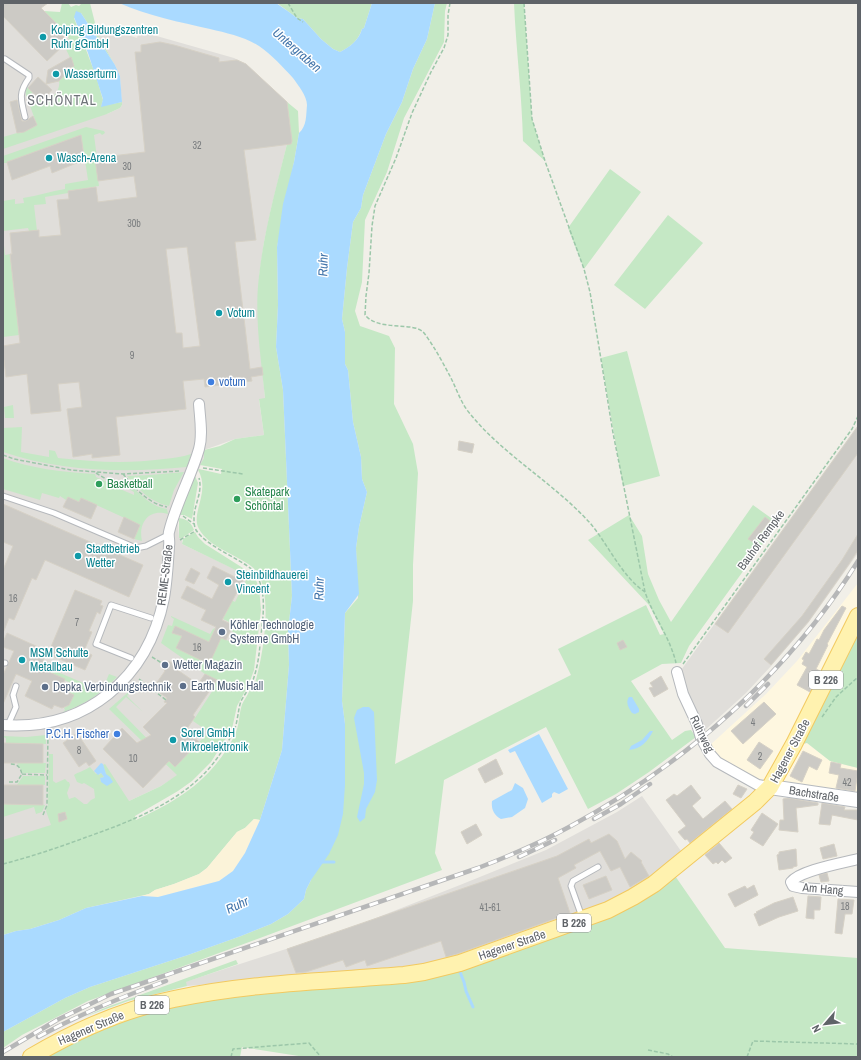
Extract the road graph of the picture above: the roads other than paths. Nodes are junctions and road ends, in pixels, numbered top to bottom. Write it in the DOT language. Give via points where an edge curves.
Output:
graph roads {
  1 [pos="5,59"];
  2 [pos="25,117"];
  3 [pos="199,404"];
  4 [pos="3,496"];
  5 [pos="169,538"];
  6 [pos="858,616"];
  7 [pos="151,618"];
  8 [pos="131,658"];
  9 [pos="677,672"];
  10 [pos="16,686"];
  11 [pos="5,725"];
  12 [pos="770,787"];
  13 [pos="858,800"];
  14 [pos="858,859"];
  15 [pos="598,867"];
  16 [pos="858,892"];
  17 [pos="583,919"];
  18 [pos="31,1057"];
  1 -- 2 [label="lane" via="29,75 20,94"];
  3 -- 5 [label="street, REME-Straße" via="199,449 174,513"];
  4 -- 5 [label="lane" via="54,513 136,548"];
  5 -- 11 [label="street, REME-Straße" via="162,607 154,633 129,675 103,699 63,720 27,726"];
  6 -- 12 [label="main road, Hagener Straße / B 226" via="778,776"];
  7 -- 8 [label="lane" via="111,605 96,644"];
  9 -- 12 [label="street, Ruhrweg" via="683,694 710,754 717,762 758,785"];
  10 -- 11 [label="lane" via="13,695 16,707"];
  12 -- 13 [label="street, Bachstraße"];
  12 -- 17 [label="main road, Hagener Straße / B 226" via="654,884 608,910"];
  14 -- 16 [label="street, Am Hang" via="819,868 802,874 791,882 793,886 802,888"];
  15 -- 17 [label="lane" via="573,881 571,886"];
  17 -- 18 [label="main road, Hagener Straße / B 226" via="460,963 424,972 260,986 173,999 103,1020"];
}
